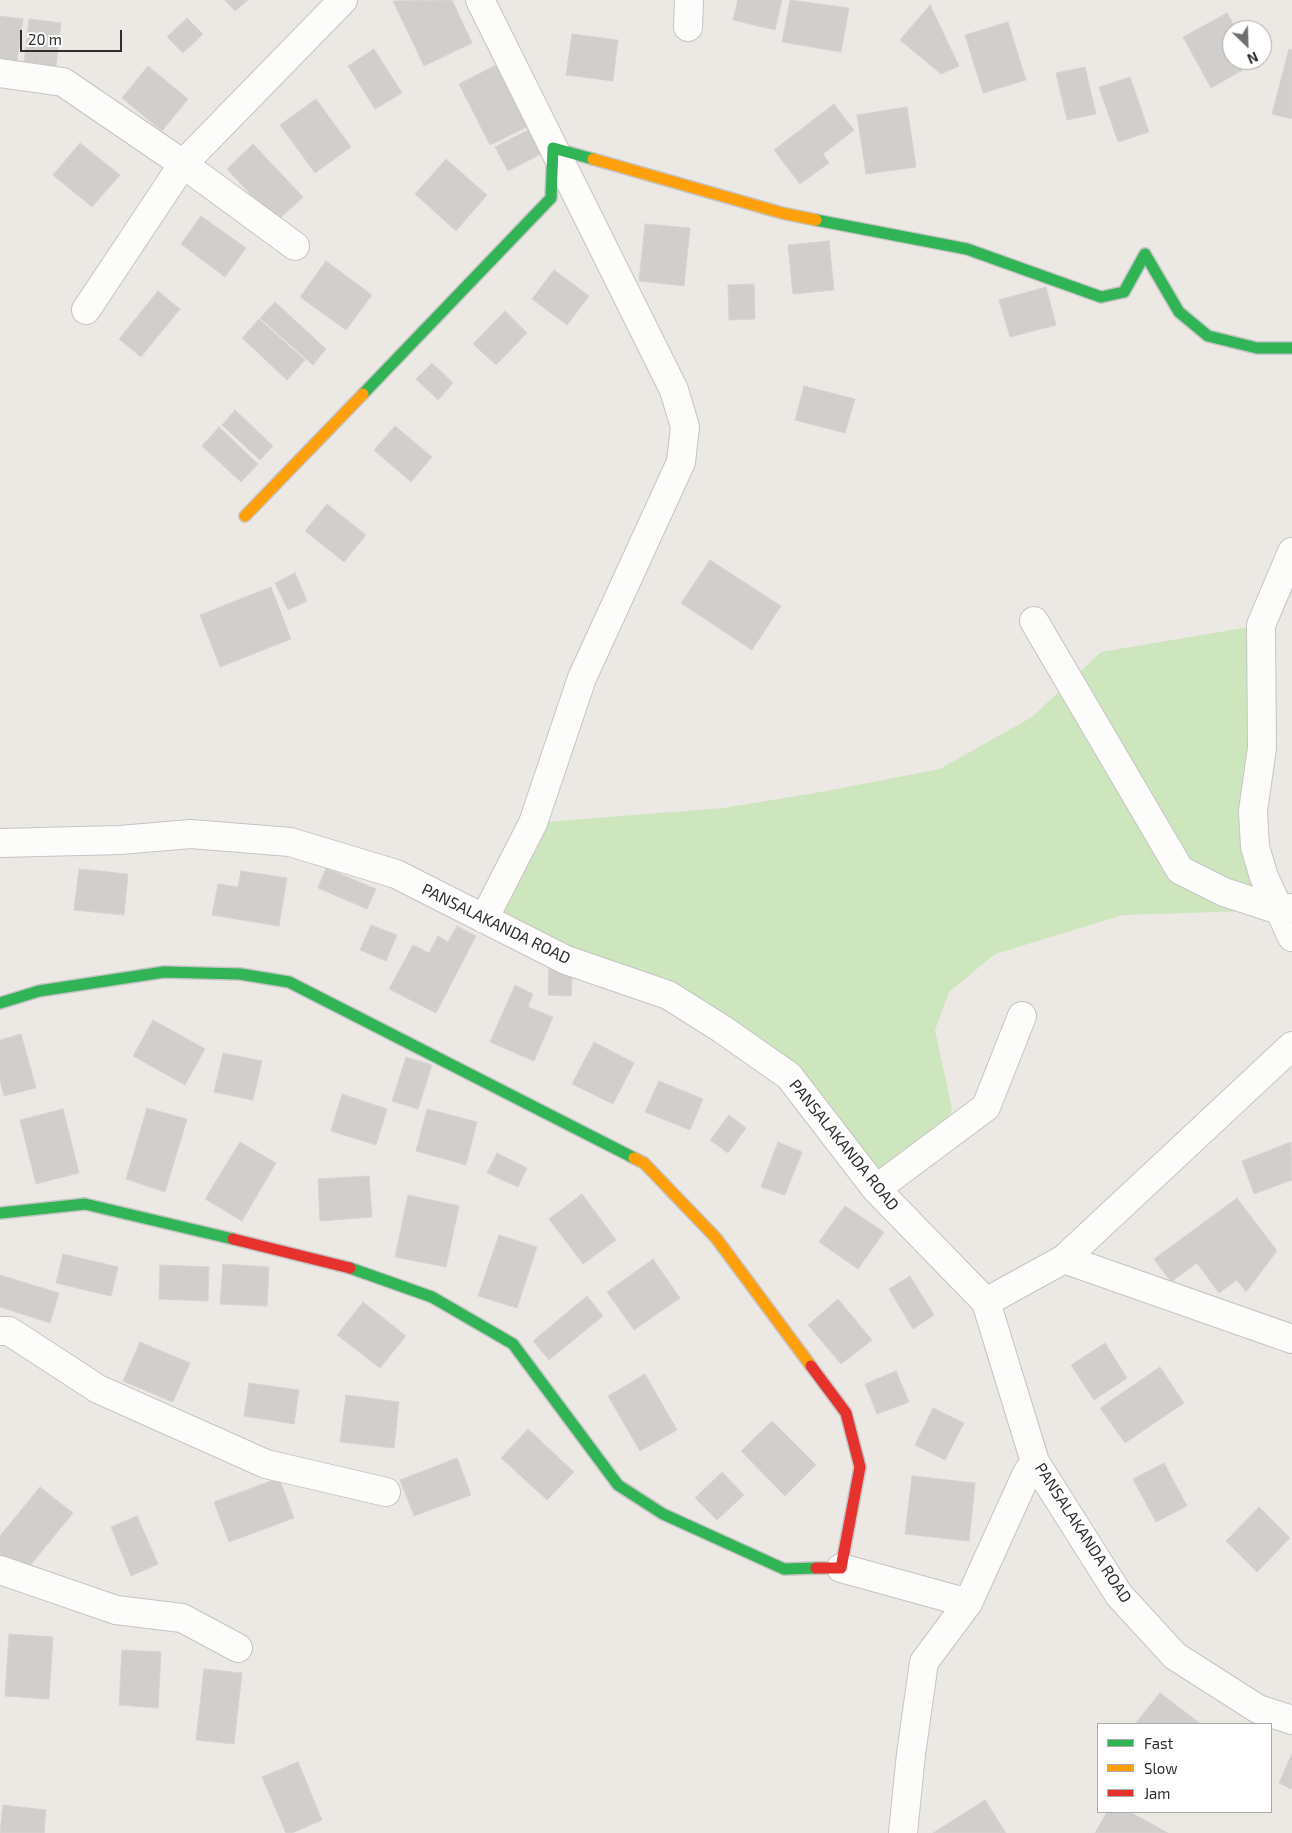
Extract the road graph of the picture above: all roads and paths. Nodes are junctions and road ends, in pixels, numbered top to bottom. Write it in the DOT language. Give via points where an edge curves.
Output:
graph roads {
  1 [pos="343,0"];
  2 [pos="480,0"];
  3 [pos="689,0"];
  4 [pos="688,27"];
  5 [pos="0,73"];
  6 [pos="553,148"];
  7 [pos="183,164"];
  8 [pos="295,246"];
  9 [pos="86,310"];
  10 [pos="1292,348"];
  11 [pos="245,516"];
  12 [pos="1292,552"];
  13 [pos="1034,621"];
  14 [pos="0,843"];
  15 [pos="1285,909"];
  16 [pos="484,919"];
  17 [pos="1292,938"];
  18 [pos="0,1003"];
  19 [pos="1022,1016"];
  20 [pos="1292,1046"];
  21 [pos="876,1189"];
  22 [pos="0,1213"];
  23 [pos="1064,1259"];
  24 [pos="986,1302"];
  25 [pos="0,1331"];
  26 [pos="1292,1339"];
  27 [pos="1035,1462"];
  28 [pos="386,1492"];
  29 [pos="842,1568"];
  30 [pos="0,1570"];
  31 [pos="968,1603"];
  32 [pos="238,1648"];
  33 [pos="1292,1720"];
  34 [pos="904,1833"];
  1 -- 7 [label="street"];
  2 -- 6 [label="street"];
  3 -- 4 [label="street"];
  5 -- 7 [label="street" via="63,82"];
  6 -- 10 [label="street" via="782,213 967,249 1101,297 1124,292 1145,254 1179,312 1208,336 1257,348"];
  6 -- 11 [label="street" via="550,198"];
  6 -- 16 [label="street" via="674,390 686,427 681,462 582,678 533,823"];
  7 -- 8 [label="street"];
  7 -- 9 [label="street"];
  12 -- 15 [label="street" via="1261,626 1262,748 1253,811 1255,847 1264,877"];
  13 -- 15 [label="street" via="1180,870 1224,892"];
  14 -- 16 [label="street, PANSALAKANDA ROAD" via="120,840 191,834 290,842 396,874"];
  15 -- 17 [label="street"];
  16 -- 21 [label="street, PANSALAKANDA ROAD" via="566,960 668,995 722,1029 789,1076"];
  18 -- 29 [label="street" via="39,991 164,972 240,974 289,982 644,1162 716,1238 846,1413 860,1467"];
  19 -- 21 [label="street" via="986,1106"];
  20 -- 23 [label="street"];
  21 -- 24 [label="street, PANSALAKANDA ROAD"];
  22 -- 29 [label="street" via="85,1204 339,1264 432,1297 513,1344 618,1485 662,1514 784,1569"];
  23 -- 24 [label="street"];
  23 -- 26 [label="street"];
  24 -- 27 [label="street, PANSALAKANDA ROAD"];
  25 -- 28 [label="street" via="9,1331 98,1390 266,1464"];
  27 -- 31 [label="street" via="1027,1473"];
  27 -- 33 [label="street, PANSALAKANDA ROAD" via="1119,1595 1175,1656 1258,1710"];
  29 -- 31 [label="street"];
  30 -- 32 [label="street" via="116,1610 182,1618"];
  31 -- 34 [label="street" via="924,1662"];
}
